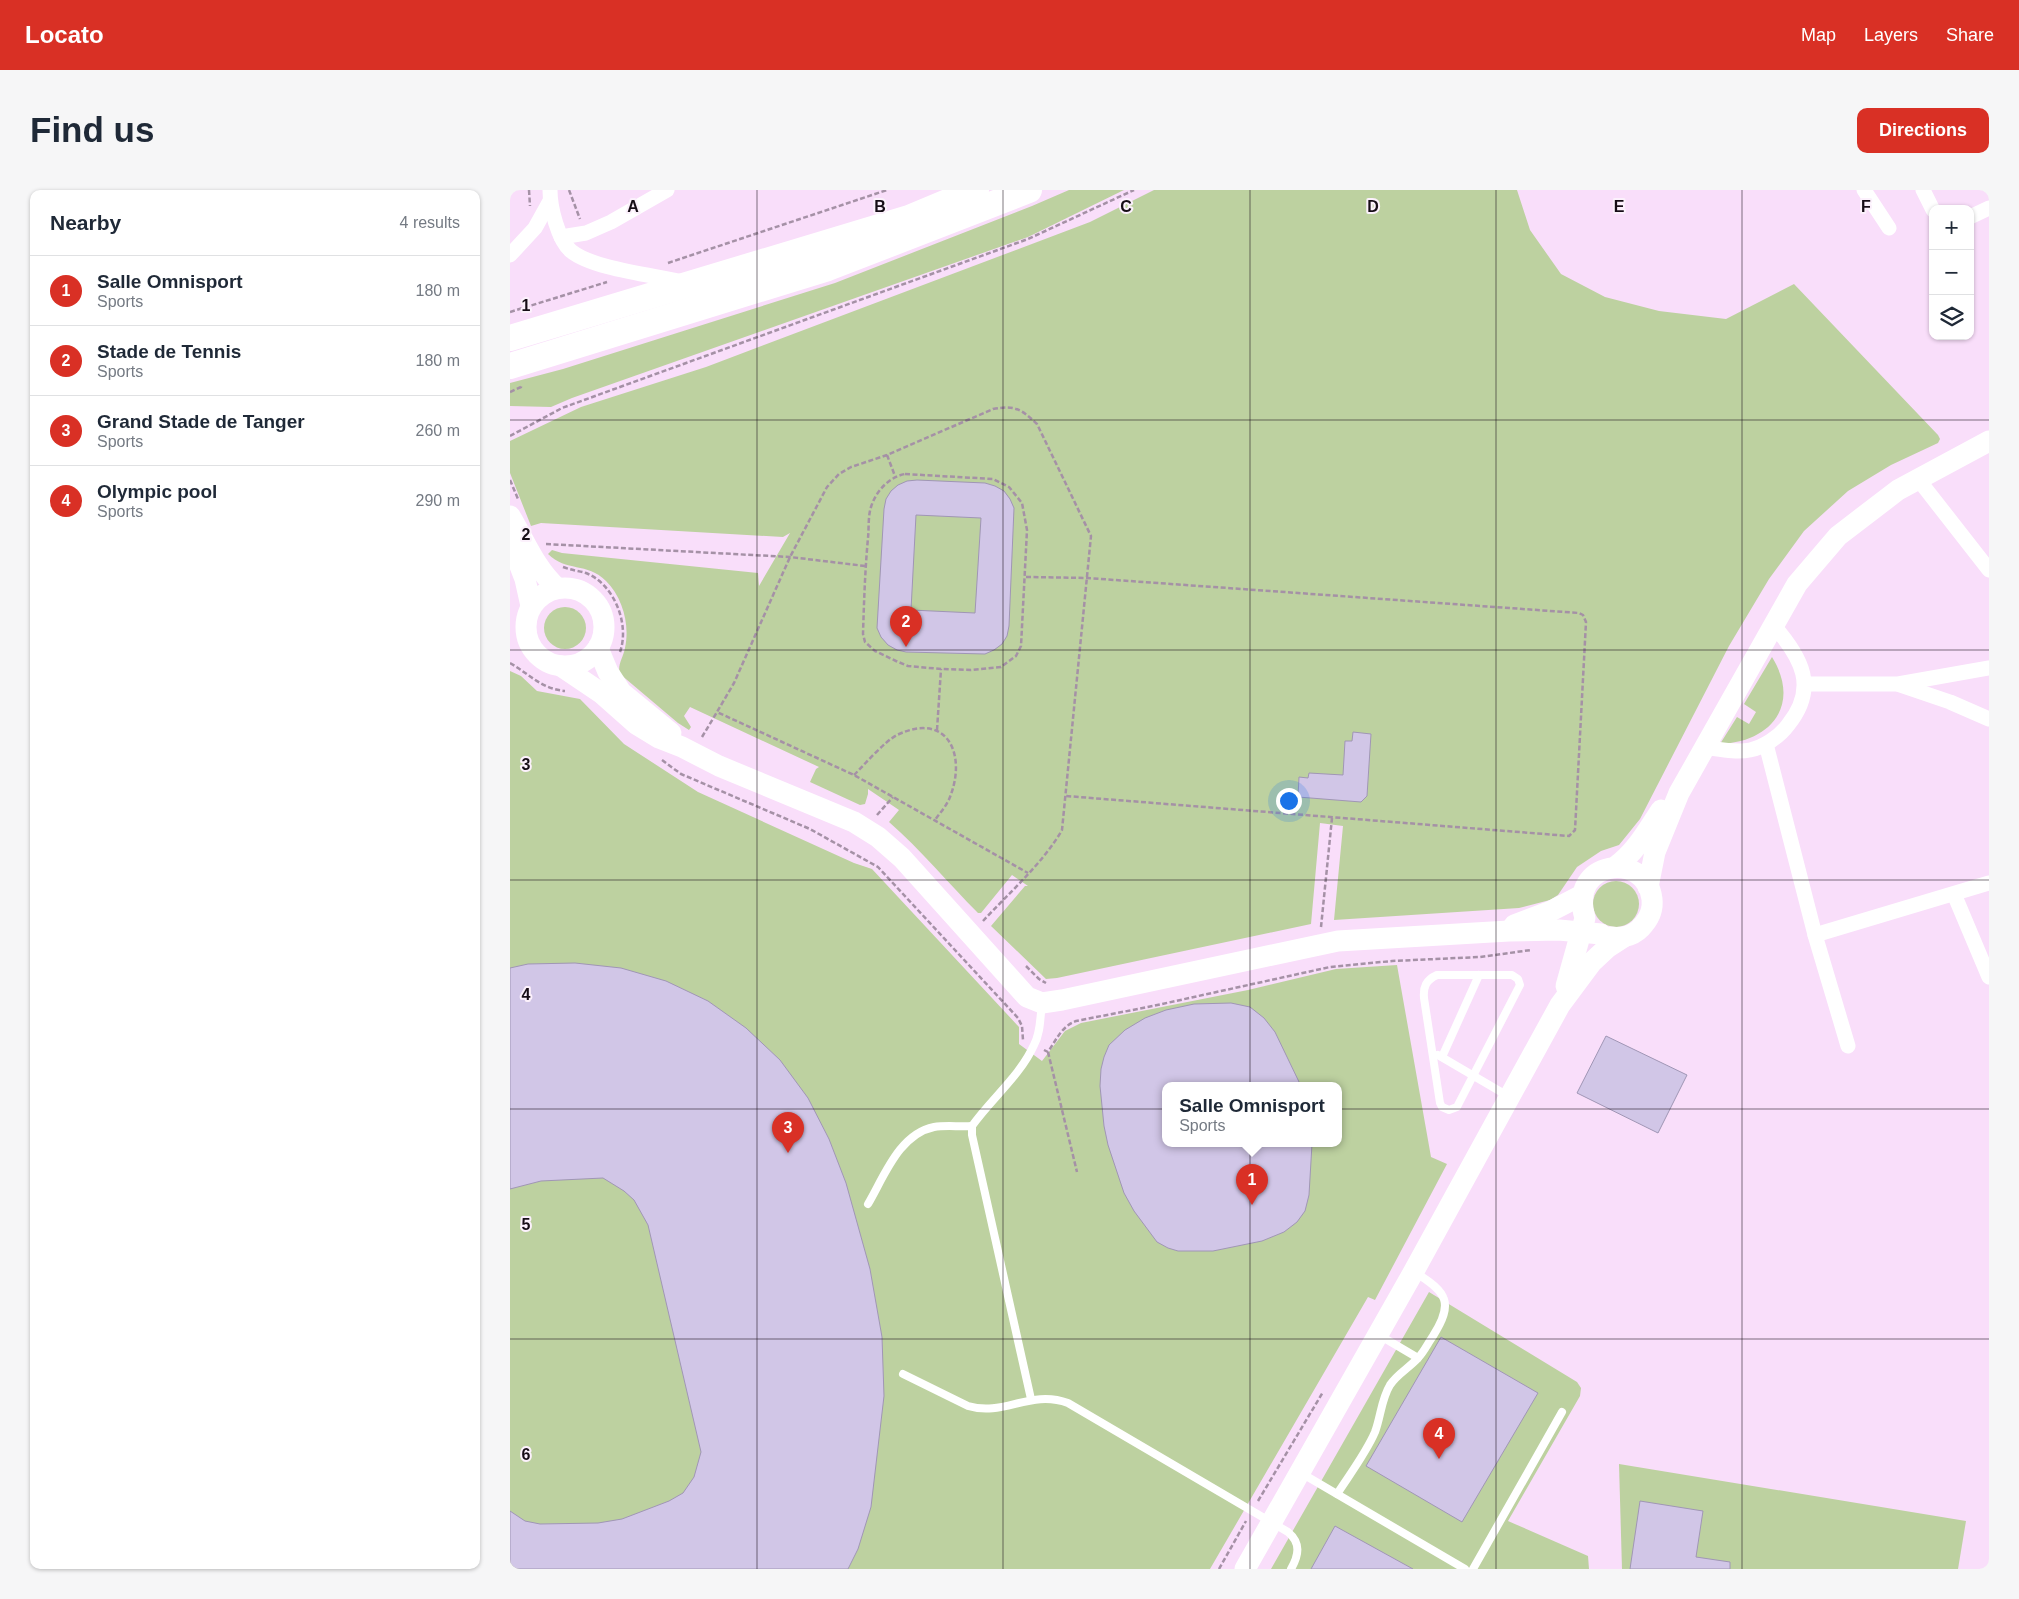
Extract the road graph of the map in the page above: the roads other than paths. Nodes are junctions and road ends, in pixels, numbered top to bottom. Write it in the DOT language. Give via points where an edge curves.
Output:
graph roads {
  1 [pos="666,190"];
  2 [pos="976,190"];
  3 [pos="1028,190"];
  4 [pos="1864,190"];
  5 [pos="1924,190"];
  6 [pos="550,196"];
  7 [pos="1931,205"];
  8 [pos="1989,208"];
  9 [pos="1974,215"];
  10 [pos="1889,228"];
  11 [pos="561,237"];
  12 [pos="510,255"];
  13 [pos="691,284"];
  14 [pos="510,338"];
  15 [pos="510,366"];
  16 [pos="1989,441"];
  17 [pos="1918,479"];
  18 [pos="515,510"];
  19 [pos="510,539"];
  20 [pos="1989,570"];
  21 [pos="557,588"];
  22 [pos="523,614"];
  23 [pos="1774,626"];
  24 [pos="510,647"];
  25 [pos="598,648"];
  26 [pos="536,653"];
  27 [pos="561,666"];
  28 [pos="1989,668"];
  29 [pos="1805,684"];
  30 [pos="1898,684"];
  31 [pos="1989,720"];
  32 [pos="691,744"];
  33 [pos="1766,744"];
  34 [pos="1704,747"];
  35 [pos="1679,793"];
  36 [pos="1615,867"];
  37 [pos="1989,883"];
  38 [pos="1648,887"];
  39 [pos="1954,894"];
  40 [pos="1582,895"];
  41 [pos="1590,928"];
  42 [pos="1484,932"];
  43 [pos="1814,935"];
  44 [pos="1624,937"];
  45 [pos="1480,975"];
  46 [pos="1989,978"];
  47 [pos="1042,1002"];
  48 [pos="1560,1005"];
  49 [pos="1848,1046"];
  50 [pos="1433,1051"];
  51 [pos="1442,1056"];
  52 [pos="1473,1075"];
  53 [pos="1510,1097"];
  54 [pos="972,1126"];
  55 [pos="868,1204"];
  56 [pos="1414,1272"];
  57 [pos="1377,1334"];
  58 [pos="1418,1358"];
  59 [pos="903,1374"];
  60 [pos="1031,1399"];
  61 [pos="1562,1412"];
  62 [pos="1300,1472"];
  63 [pos="1337,1494"];
  64 [pos="1272,1522"];
  65 [pos="1245,1569"];
  66 [pos="1291,1569"];
  67 [pos="1466,1569"];
  68 [pos="1472,1569"];
  1 -- 11 [label="street" via="611,222 586,233"];
  2 -- 13 [label="highway" via="909,218"];
  3 -- 15 [label="highway" via="828,268"];
  4 -- 10 [label="street"];
  5 -- 7 [label="street"];
  6 -- 11 [label="street"];
  6 -- 12 [label="street" via="535,228"];
  8 -- 9 [label="street"];
  11 -- 13 [label="street" via="570,250 584,260"];
  13 -- 14 [label="highway"];
  16 -- 17 [label="street"];
  17 -- 20 [label="street"];
  17 -- 23 [label="street" via="1898,490 1838,536 1797,584"];
  18 -- 21 [label="street" via="523,542 541,571"];
  19 -- 22 [label="street" via="525,579"];
  21 -- 22 [label="street" via="542,594"];
  21 -- 25 [label="street" via="577,589 594,600 604,624 603,639"];
  22 -- 26 [label="street" via="530,646"];
  23 -- 29 [label="street" via="1792,646"];
  23 -- 34 [label="street"];
  24 -- 26 [label="street"];
  25 -- 27 [label="street" via="578,664"];
  25 -- 32 [label="street" via="621,692 669,732"];
  26 -- 27 [label="street" via="547,662"];
  27 -- 32 [label="street" via="597,690 648,732 669,743"];
  28 -- 30 [label="street"];
  29 -- 30 [label="street"];
  29 -- 33 [label="street" via="1797,714 1784,731"];
  30 -- 31 [label="street"];
  32 -- 47 [label="street" via="719,766 854,822 878,837 902,858 1027,997"];
  33 -- 34 [label="street" via="1750,750"];
  33 -- 43 [label="street"];
  34 -- 35 [label="street"];
  35 -- 36 [label="street" via="1661,809 1628,858"];
  35 -- 38 [label="street" via="1655,852"];
  36 -- 38 [label="street" via="1627,868 1638,874"];
  36 -- 40 [label="street" via="1594,876"];
  37 -- 39 [label="street"];
  38 -- 44 [label="street" via="1652,904 1650,915 1635,933"];
  39 -- 43 [label="street"];
  39 -- 46 [label="street"];
  40 -- 41 [label="street" via="1582,907"];
  40 -- 42 [label="street" via="1535,918"];
  41 -- 42 [label="street"];
  41 -- 44 [label="street" via="1612,937"];
  41 -- 48 [label="street"];
  42 -- 47 [label="street" via="1332,942 1055,1002"];
  43 -- 49 [label="street"];
  44 -- 48 [label="street" via="1595,958"];
  45 -- 50 [label="lane" via="1437,976 1424,987"];
  45 -- 51 [label="lane"];
  45 -- 52 [label="lane" via="1512,975 1520,985"];
  47 -- 54 [label="lane" via="1035,1045"];
  48 -- 53 [label="street"];
  50 -- 51 [label="lane"];
  50 -- 52 [label="lane" via="1440,1103 1445,1109 1457,1107"];
  51 -- 52 [label="lane"];
  52 -- 53 [label="lane"];
  53 -- 56 [label="street"];
  54 -- 55 [label="lane" via="935,1127 910,1138 899,1150"];
  54 -- 60 [label="lane" via="973,1143"];
  56 -- 57 [label="street"];
  56 -- 58 [label="lane" via="1436,1286 1445,1308 1440,1324"];
  57 -- 58 [label="lane"];
  57 -- 62 [label="street"];
  58 -- 63 [label="lane" via="1394,1379 1383,1399 1374,1433"];
  59 -- 60 [label="lane" via="976,1409 993,1409"];
  60 -- 64 [label="lane" via="1050,1398 1068,1404"];
  61 -- 68 [label="lane"];
  62 -- 63 [label="lane"];
  62 -- 64 [label="street"];
  63 -- 67 [label="lane"];
  64 -- 65 [label="street"];
  64 -- 66 [label="lane" via="1292,1535 1297,1545 1297,1556"];
}
